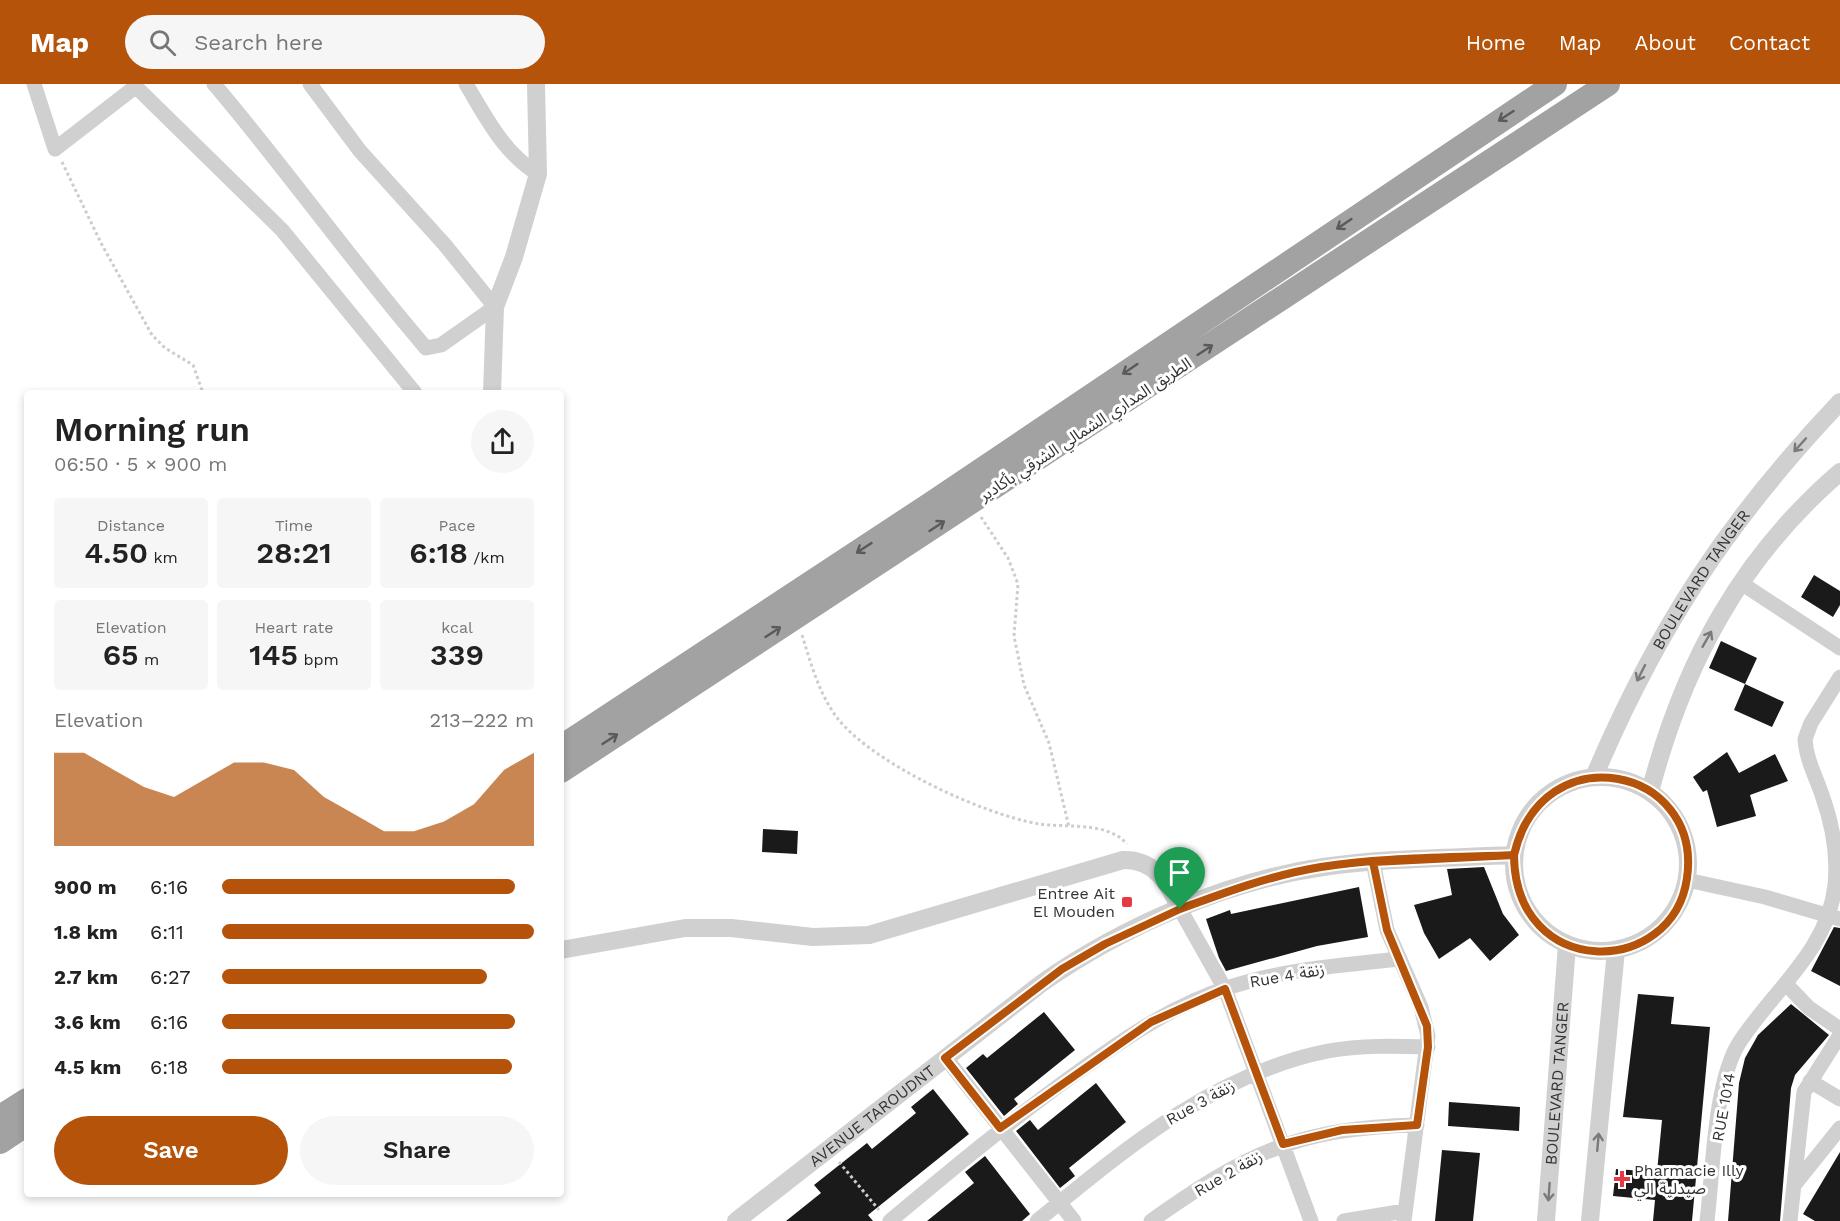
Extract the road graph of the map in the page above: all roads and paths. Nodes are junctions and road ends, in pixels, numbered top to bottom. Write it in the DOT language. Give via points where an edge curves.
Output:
graph roads {
  1 [pos="34,84"];
  2 [pos="214,84"];
  3 [pos="310,84"];
  4 [pos="466,84"];
  5 [pos="536,84"];
  6 [pos="1555,84"];
  7 [pos="1608,84"];
  8 [pos="134,85"];
  9 [pos="55,148"];
  10 [pos="538,174"];
  11 [pos="495,307"];
  12 [pos="202,390"];
  13 [pos="413,390"];
  14 [pos="492,390"];
  15 [pos="1840,402"];
  16 [pos="1840,472"];
  17 [pos="970,505"];
  18 [pos="1741,583"];
  19 [pos="796,617"];
  20 [pos="1840,648"];
  21 [pos="1840,677"];
  22 [pos="564,745"];
  23 [pos="564,769"];
  24 [pos="1594,777"];
  25 [pos="1650,792"];
  26 [pos="1069,826"];
  27 [pos="1837,840"];
  28 [pos="1514,855"];
  29 [pos="1131,860"];
  30 [pos="1373,862"];
  31 [pos="1687,880"];
  32 [pos="1180,909"];
  33 [pos="1835,917"];
  34 [pos="1566,945"];
  35 [pos="564,949"];
  36 [pos="1616,950"];
  37 [pos="1399,959"];
  38 [pos="1786,984"];
  39 [pos="1225,989"];
  40 [pos="1840,1029"];
  41 [pos="1840,1035"];
  42 [pos="1428,1047"];
  43 [pos="945,1058"];
  44 [pos="1257,1072"];
  45 [pos="1810,1081"];
  46 [pos="1840,1099"];
  47 [pos="24,1102"];
  48 [pos="0,1117"];
  49 [pos="1417,1125"];
  50 [pos="24,1126"];
  51 [pos="1000,1128"];
  52 [pos="1840,1128"];
  53 [pos="0,1142"];
  54 [pos="1283,1144"];
  55 [pos="830,1149"];
  56 [pos="1795,1184"];
  57 [pos="1059,1203"];
  58 [pos="885,1216"];
  59 [pos="1405,1216"];
  60 [pos="736,1221"];
  61 [pos="1037,1221"];
  62 [pos="1074,1221"];
  63 [pos="1151,1221"];
  64 [pos="1311,1221"];
  65 [pos="1344,1221"];
  66 [pos="1546,1221"];
  67 [pos="1590,1221"];
  68 [pos="1707,1221"];
  69 [pos="1790,1221"];
  1 -- 9 [label="street"];
  2 -- 11 [label="street" via="300,187 365,278 426,348 441,345"];
  3 -- 11 [label="street" via="360,151"];
  4 -- 10 [label="street" via="501,142 519,162"];
  5 -- 10 [label="street"];
  6 -- 22 [label="highway, الطريق المداري الشمالي الشرقي بأكادير, one-way"];
  17 -- 7 [label="highway, الطريق المداري الشمالي الشرقي بأكادير, one-way"];
  8 -- 9 [label="street"];
  8 -- 13 [label="street" via="282,230"];
  9 -- 12 [label="path" via="147,326 159,343 193,365"];
  10 -- 11 [label="street"];
  11 -- 14 [label="street"];
  15 -- 24 [label="street, BOULEVARD TANGER, one-way" via="1770,479 1688,591 1652,651"];
  16 -- 18 [label="street" via="1786,524"];
  19 -- 17 [label="highway, الطريق المداري الشمالي الشرقي بأكادير, one-way"];
  17 -- 26 [label="path" via="994,534 1018,584 1014,636 1024,685 1058,771"];
  18 -- 20 [label="street"];
  25 -- 18 [label="street, one-way" via="1680,695 1701,649"];
  23 -- 19 [label="highway, الطريق المداري الشمالي الشرقي بأكادير, one-way"];
  19 -- 26 [label="path" via="813,672 828,703 849,731 875,753 999,813"];
  21 -- 27 [label="street, RUE 1014" via="1805,739"];
  24 -- 25 [label="street" via="1632,782"];
  24 -- 28 [label="street" via="1574,781 1540,802 1527,818"];
  25 -- 31 [label="street" via="1677,821 1685,840"];
  26 -- 29 [label="path" via="1117,836 1127,844"];
  27 -- 33 [label="street, RUE 1014"];
  28 -- 30 [label="street, AVENUE TAROUDNT"];
  28 -- 34 [label="street" via="1514,878 1520,899 1532,919"];
  29 -- 32 [label="street" via="1145,863 1165,879"];
  29 -- 35 [label="street" via="869,935 813,937 685,927"];
  30 -- 32 [label="street, AVENUE TAROUDNT" via="1291,873"];
  30 -- 37 [label="street" via="1382,912"];
  31 -- 33 [label="street"];
  31 -- 36 [label="street" via="1678,905 1662,926 1641,942"];
  32 -- 39 [label="street"];
  32 -- 43 [label="street, AVENUE TAROUDNT" via="1119,936 1062,969"];
  33 -- 38 [label="street, RUE 1014"];
  34 -- 36 [label="street" via="1600,952"];
  34 -- 66 [label="street, BOULEVARD TANGER, one-way"];
  67 -- 36 [label="street, one-way"];
  37 -- 39 [label="street, Rue 4 زنقة" via="1287,973"];
  37 -- 42 [label="street" via="1425,1016"];
  38 -- 40 [label="street" via="1809,1008"];
  38 -- 68 [label="street, RUE 1014" via="1738,1044 1728,1071 1721,1096"];
  39 -- 44 [label="street"];
  39 -- 51 [label="street, Rue 4 زنقة" via="1151,1022"];
  41 -- 45 [label="street"];
  42 -- 44 [label="street, Rue 3 زنقة" via="1330,1051"];
  42 -- 49 [label="street"];
  43 -- 51 [label="street"];
  43 -- 55 [label="street, AVENUE TAROUDNT"];
  44 -- 54 [label="street"];
  44 -- 57 [label="street, Rue 3 زنقة" via="1164,1122"];
  45 -- 46 [label="street"];
  45 -- 56 [label="street" via="1804,1092"];
  47 -- 48 [label="highway"];
  49 -- 54 [label="street, Rue 2 زنقة" via="1342,1130"];
  49 -- 59 [label="street"];
  50 -- 53 [label="highway"];
  51 -- 57 [label="street"];
  51 -- 58 [label="street, Rue 4 زنقة"];
  52 -- 56 [label="street"];
  54 -- 63 [label="street, Rue 2 زنقة" via="1226,1171"];
  54 -- 64 [label="street"];
  55 -- 58 [label="path"];
  55 -- 60 [label="street, AVENUE TAROUDNT"];
  56 -- 69 [label="street"];
  57 -- 61 [label="street, Rue 3 زنقة"];
  57 -- 62 [label="street"];
  59 -- 65 [label="street"];
}
